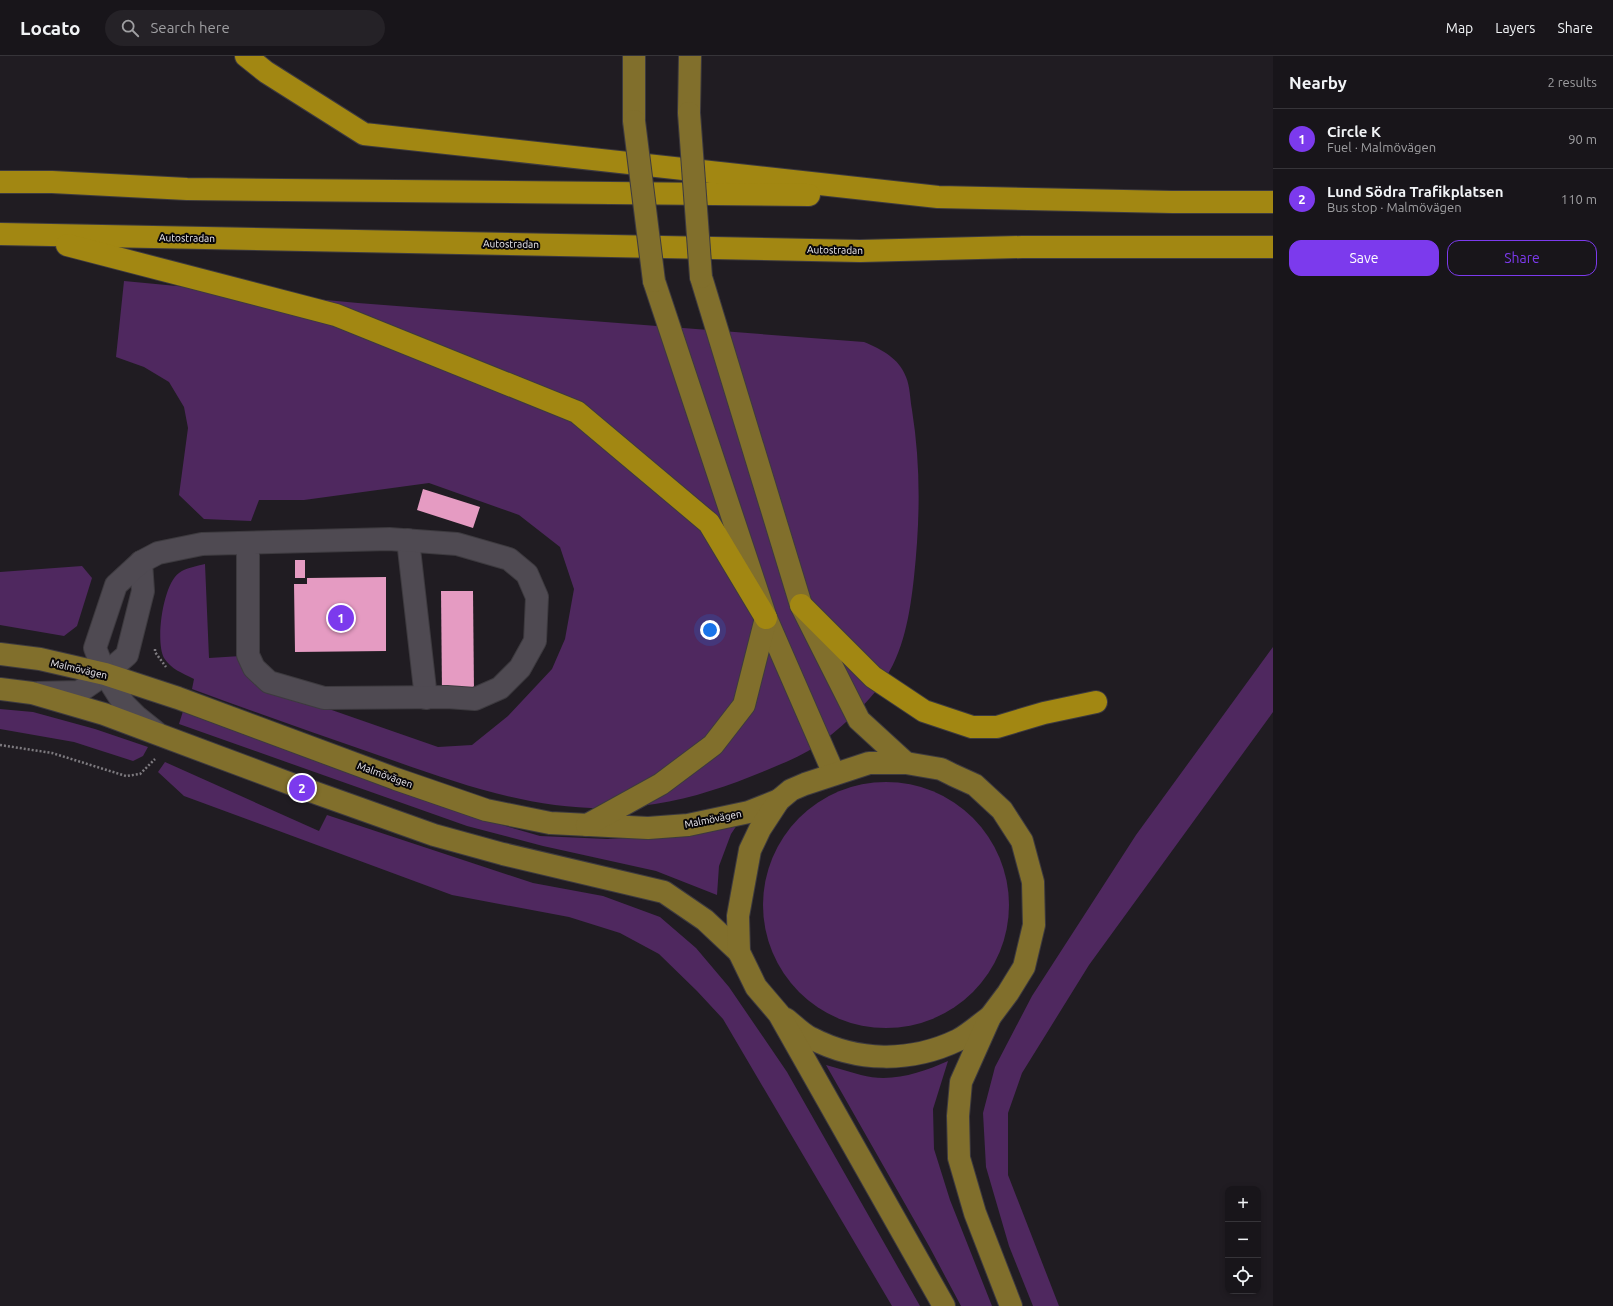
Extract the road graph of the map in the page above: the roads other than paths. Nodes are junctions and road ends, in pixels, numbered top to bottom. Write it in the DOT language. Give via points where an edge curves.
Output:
graph roads {
  1 [pos="246,56"];
  2 [pos="634,56"];
  3 [pos="690,56"];
  4 [pos="0,182"];
  5 [pos="938,196"];
  6 [pos="1273,202"];
  7 [pos="0,234"];
  8 [pos="31,235"];
  9 [pos="1273,247"];
  10 [pos="408,540"];
  11 [pos="248,543"];
  12 [pos="141,562"];
  13 [pos="801,605"];
  14 [pos="766,618"];
  15 [pos="0,654"];
  16 [pos="105,674"];
  17 [pos="0,689"];
  18 [pos="32,693"];
  19 [pos="426,698"];
  20 [pos="1096,702"];
  21 [pos="161,734"];
  22 [pos="906,763"];
  23 [pos="834,774"];
  24 [pos="779,800"];
  25 [pos="587,825"];
  26 [pos="739,952"];
  27 [pos="779,1014"];
  28 [pos="990,1017"];
  29 [pos="944,1306"];
  30 [pos="1011,1306"];
  1 -- 5 [label="highway" via="266,72 364,134"];
  2 -- 14 [label="main road, bridge" via="634,121 654,280"];
  3 -- 13 [label="main road, bridge" via="689,113 701,277"];
  4 -- 5 [label="highway" via="187,189"];
  5 -- 6 [label="highway"];
  7 -- 8 [label="highway, Autostradan"];
  8 -- 9 [label="highway, Autostradan" via="860,251 1022,247"];
  8 -- 14 [label="highway" via="336,315 577,412 709,523"];
  10 -- 11 [label="lane"];
  10 -- 19 [label="lane"];
  10 -- 19 [label="lane" via="457,544 509,559 527,574 537,597 535,641 520,668 500,688 475,699"];
  11 -- 12 [label="lane" via="202,544 158,553"];
  11 -- 19 [label="lane" via="247,646 251,662 260,676 280,686 324,698"];
  12 -- 16 [label="lane" via="143,591 127,656"];
  12 -- 16 [label="lane" via="116,585 96,648"];
  13 -- 20 [label="highway" via="873,677 924,711 972,727 997,727 1058,709"];
  13 -- 22 [label="main road" via="859,720"];
  14 -- 23 [label="main road"];
  14 -- 25 [label="main road" via="744,706 713,744 661,784"];
  15 -- 16 [label="main road, Malmövägen" via="40,659"];
  16 -- 18 [label="lane" via="79,692"];
  16 -- 21 [label="lane" via="124,704"];
  16 -- 25 [label="main road, Malmövägen" via="486,810 550,823"];
  17 -- 18 [label="main road"];
  18 -- 21 [label="main road"];
  21 -- 26 [label="main road" via="302,788 434,834 510,856 664,892 705,920"];
  22 -- 23 [label="main road" via="869,763"];
  22 -- 28 [label="main road" via="941,769 974,785 1002,810 1022,841 1033,882 1034,925 1024,967"];
  23 -- 24 [label="main road" via="791,790"];
  24 -- 25 [label="main road, Malmövägen" via="749,812 688,825 648,828"];
  24 -- 26 [label="main road" via="750,850 738,916"];
  26 -- 27 [label="main road" via="756,987"];
  27 -- 28 [label="main road" via="817,1041 846,1052 884,1058 922,1054 958,1040"];
  27 -- 29 [label="main road"];
  28 -- 30 [label="main road" via="961,1082 958,1116 959,1158 975,1213"];
}
